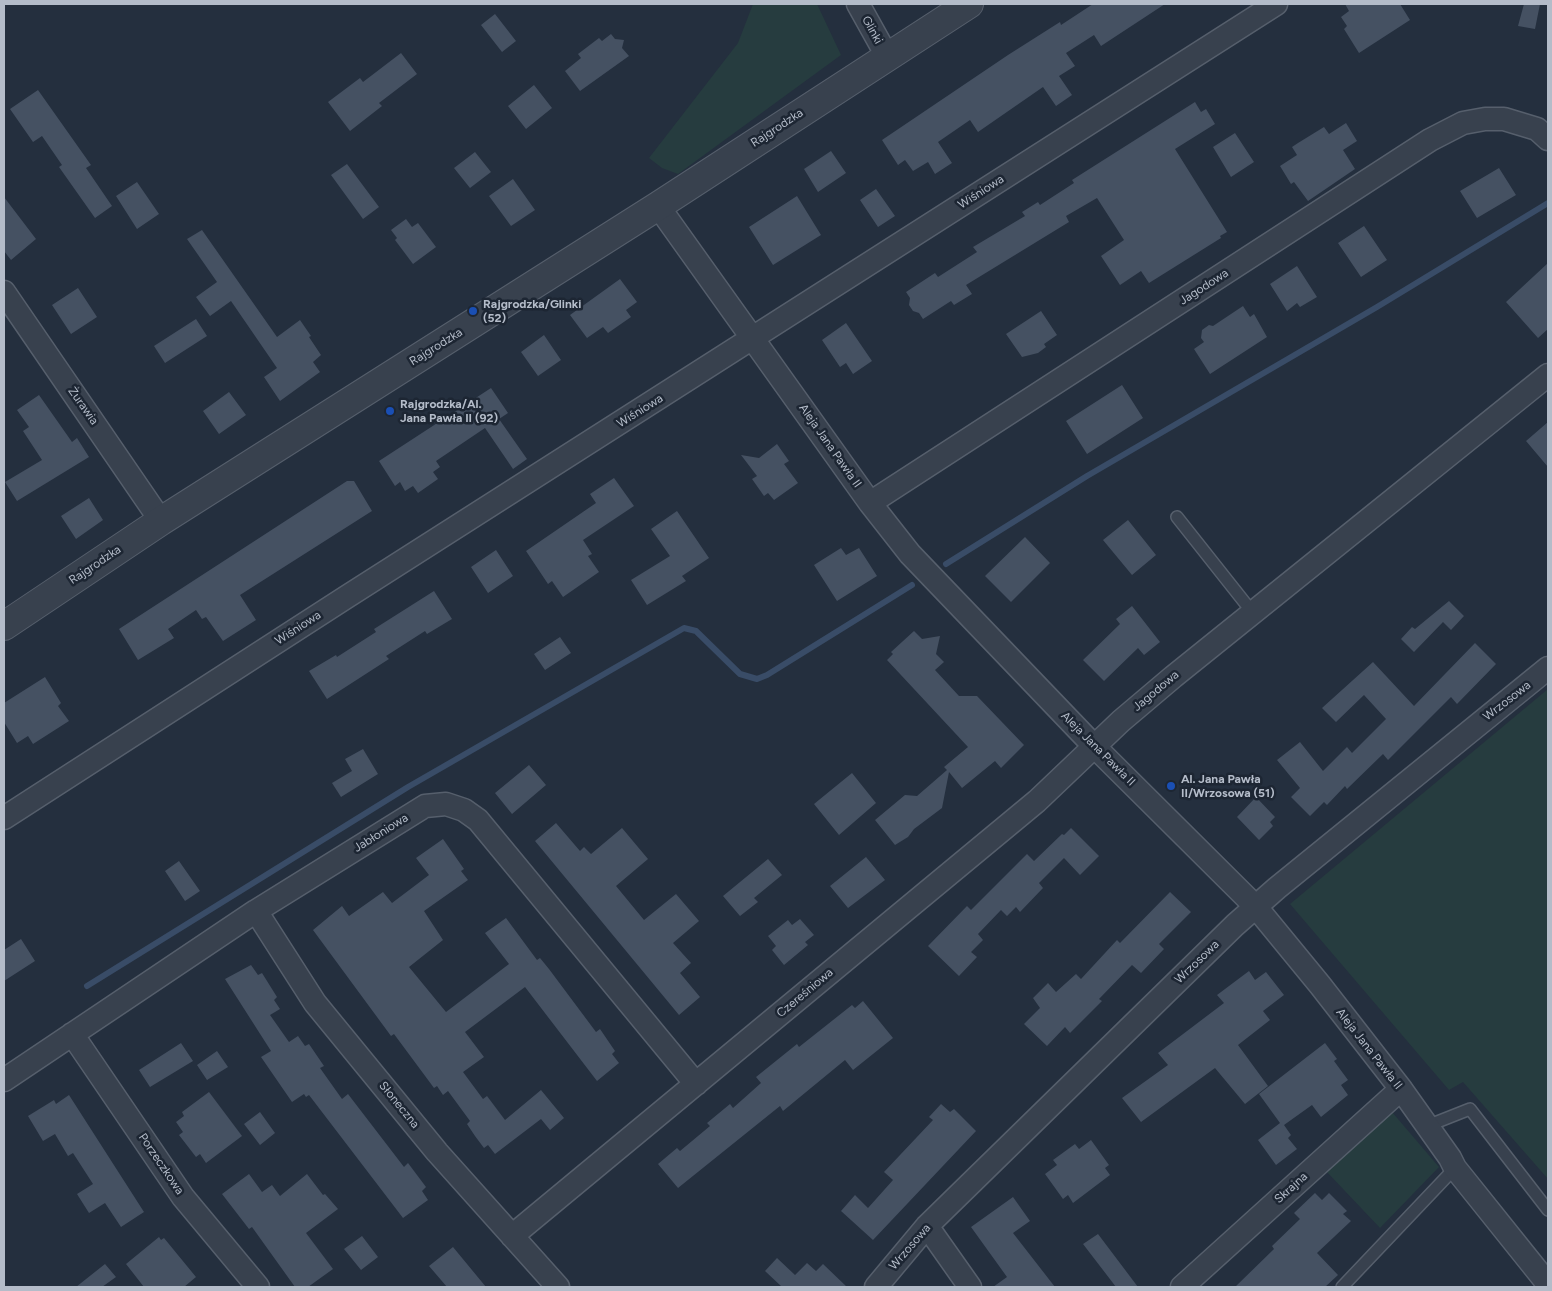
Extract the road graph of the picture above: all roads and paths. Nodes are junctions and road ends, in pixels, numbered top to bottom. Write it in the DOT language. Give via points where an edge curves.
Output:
graph roads {
  1 [pos="858,4"];
  2 [pos="970,4"];
  3 [pos="1276,4"];
  4 [pos="887,56"];
  5 [pos="1548,139"];
  6 [pos="658,206"];
  7 [pos="4,292"];
  8 [pos="752,338"];
  9 [pos="1548,375"];
  10 [pos="870,503"];
  11 [pos="1177,517"];
  12 [pos="161,521"];
  13 [pos="1253,613"];
  14 [pos="4,626"];
  15 [pos="1548,668"];
  16 [pos="1095,747"];
  17 [pos="4,818"];
  18 [pos="1256,907"];
  19 [pos="256,911"];
  20 [pos="72,1034"];
  21 [pos="4,1080"];
  22 [pos="696,1084"];
  23 [pos="1401,1090"];
  24 [pos="1427,1126"];
  25 [pos="1455,1168"];
  26 [pos="1548,1210"];
  27 [pos="927,1226"];
  28 [pos="512,1236"];
  29 [pos="1548,1284"];
  30 [pos="258,1287"];
  31 [pos="558,1287"];
  32 [pos="876,1287"];
  33 [pos="970,1287"];
  34 [pos="1182,1287"];
  35 [pos="1342,1287"];
  1 -- 4 [label="street, Glinki"];
  2 -- 4 [label="street, Rajgrodzka"];
  3 -- 8 [label="street, Wiśniowa"];
  4 -- 6 [label="street, Rajgrodzka"];
  5 -- 10 [label="street, Jagodowa" via="1536,129 1504,119 1485,118 1463,123 1430,140"];
  6 -- 8 [label="street, Aleja Jana Pawła II"];
  6 -- 12 [label="street, Rajgrodzka"];
  7 -- 12 [label="street, Żurawia"];
  8 -- 10 [label="street, Aleja Jana Pawła II"];
  8 -- 17 [label="street, Wiśniowa"];
  9 -- 13 [label="street, Jagodowa"];
  10 -- 16 [label="street, Aleja Jana Pawła II" via="940,587"];
  11 -- 13 [label="lane"];
  12 -- 14 [label="street, Rajgrodzka"];
  13 -- 16 [label="street, Jagodowa" via="1121,721"];
  15 -- 18 [label="street, Wrzosowa"];
  16 -- 18 [label="street, Aleja Jana Pawła II"];
  16 -- 22 [label="street, Czereśniowa" via="1037,801"];
  18 -- 23 [label="street, Aleja Jana Pawła II"];
  18 -- 27 [label="street, Wrzosowa"];
  19 -- 20 [label="street, Jabłoniowa"];
  19 -- 22 [label="street, Jabłoniowa" via="425,806 446,804 464,810 478,820"];
  19 -- 28 [label="street, Słoneczna" via="316,1003 437,1152"];
  20 -- 21 [label="street, Jabłoniowa"];
  20 -- 30 [label="street, Porzeczkowa" via="183,1197"];
  22 -- 28 [label="street, Czereśniowa"];
  23 -- 24 [label="street, Aleja Jana Pawła II"];
  23 -- 34 [label="street, Skrajna"];
  24 -- 25 [label="street, Aleja Jana Pawła II"];
  24 -- 26 [label="lane" via="1470,1109"];
  25 -- 29 [label="street, Aleja Jana Pawła II"];
  25 -- 35 [label="lane"];
  27 -- 32 [label="street, Wrzosowa"];
  27 -- 33 [label="street"];
  28 -- 31 [label="street, Słoneczna"];
}
